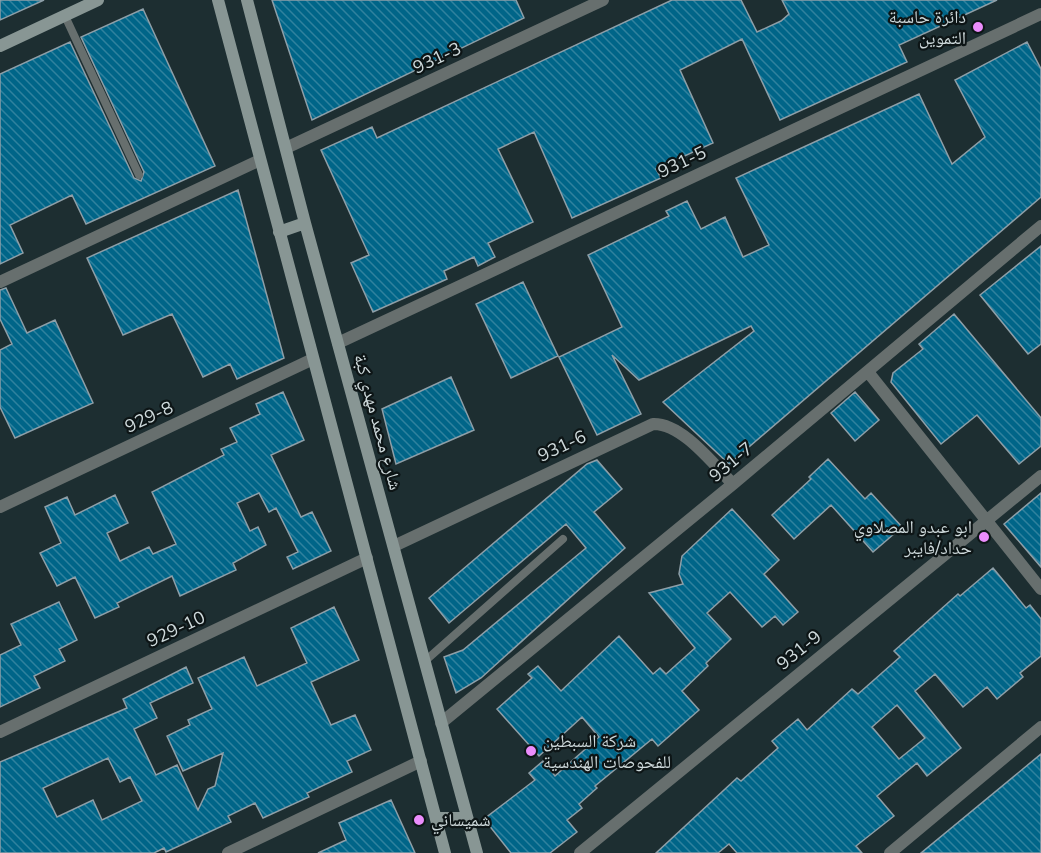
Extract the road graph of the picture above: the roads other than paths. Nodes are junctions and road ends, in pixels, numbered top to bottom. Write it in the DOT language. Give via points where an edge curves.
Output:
graph roads {
  1 [pos="98,0"];
  2 [pos="218,0"];
  3 [pos="248,0"];
  4 [pos="603,0"];
  5 [pos="1041,14"];
  6 [pos="65,16"];
  7 [pos="0,46"];
  8 [pos="286,148"];
  9 [pos="260,160"];
  10 [pos="139,175"];
  11 [pos="305,223"];
  12 [pos="1041,226"];
  13 [pos="279,232"];
  14 [pos="0,282"];
  15 [pos="338,343"];
  16 [pos="313,360"];
  17 [pos="868,372"];
  18 [pos="1041,476"];
  19 [pos="734,484"];
  20 [pos="0,507"];
  21 [pos="987,519"];
  22 [pos="563,539"];
  23 [pos="394,546"];
  24 [pos="367,558"];
  25 [pos="1041,589"];
  26 [pos="424,661"];
  27 [pos="441,723"];
  28 [pos="1041,727"];
  29 [pos="0,732"];
  30 [pos="421,761"];
  31 [pos="466,818"];
  32 [pos="436,819"];
  33 [pos="228,853"];
  34 [pos="445,853"];
  35 [pos="477,853"];
  36 [pos="580,853"];
  37 [pos="890,853"];
  1 -- 6 [label="street"];
  2 -- 9 [label="street"];
  3 -- 8 [label="street, شارع محمد مهدي كبة"];
  4 -- 8 [label="street, 931-3"];
  5 -- 15 [label="street, 931-5"];
  6 -- 7 [label="street"];
  6 -- 10 [label="lane"];
  8 -- 11 [label="street, شارع محمد مهدي كبة"];
  9 -- 13 [label="street"];
  9 -- 14 [label="street"];
  11 -- 13 [label="street"];
  11 -- 15 [label="street, شارع محمد مهدي كبة"];
  12 -- 17 [label="street, 931-7"];
  13 -- 16 [label="street"];
  15 -- 23 [label="street, شارع محمد مهدي كبة"];
  16 -- 20 [label="street, 929-8"];
  16 -- 24 [label="street"];
  17 -- 19 [label="street, 931-7"];
  17 -- 21 [label="street"];
  18 -- 21 [label="street, 931-9"];
  19 -- 23 [label="street, 931-6" via="678,430 653,424"];
  19 -- 27 [label="street, 931-7"];
  21 -- 25 [label="street"];
  21 -- 36 [label="street, 931-9"];
  22 -- 26 [label="lane"];
  23 -- 26 [label="street, شارع محمد مهدي كبة"];
  24 -- 29 [label="street, 929-10"];
  24 -- 30 [label="street"];
  26 -- 27 [label="street, شارع محمد مهدي كبة"];
  27 -- 31 [label="street, شارع محمد مهدي كبة"];
  28 -- 37 [label="street"];
  30 -- 32 [label="street"];
  30 -- 33 [label="street"];
  31 -- 32 [label="street"];
  31 -- 35 [label="street, شارع محمد مهدي كبة"];
  32 -- 34 [label="street"];
}
